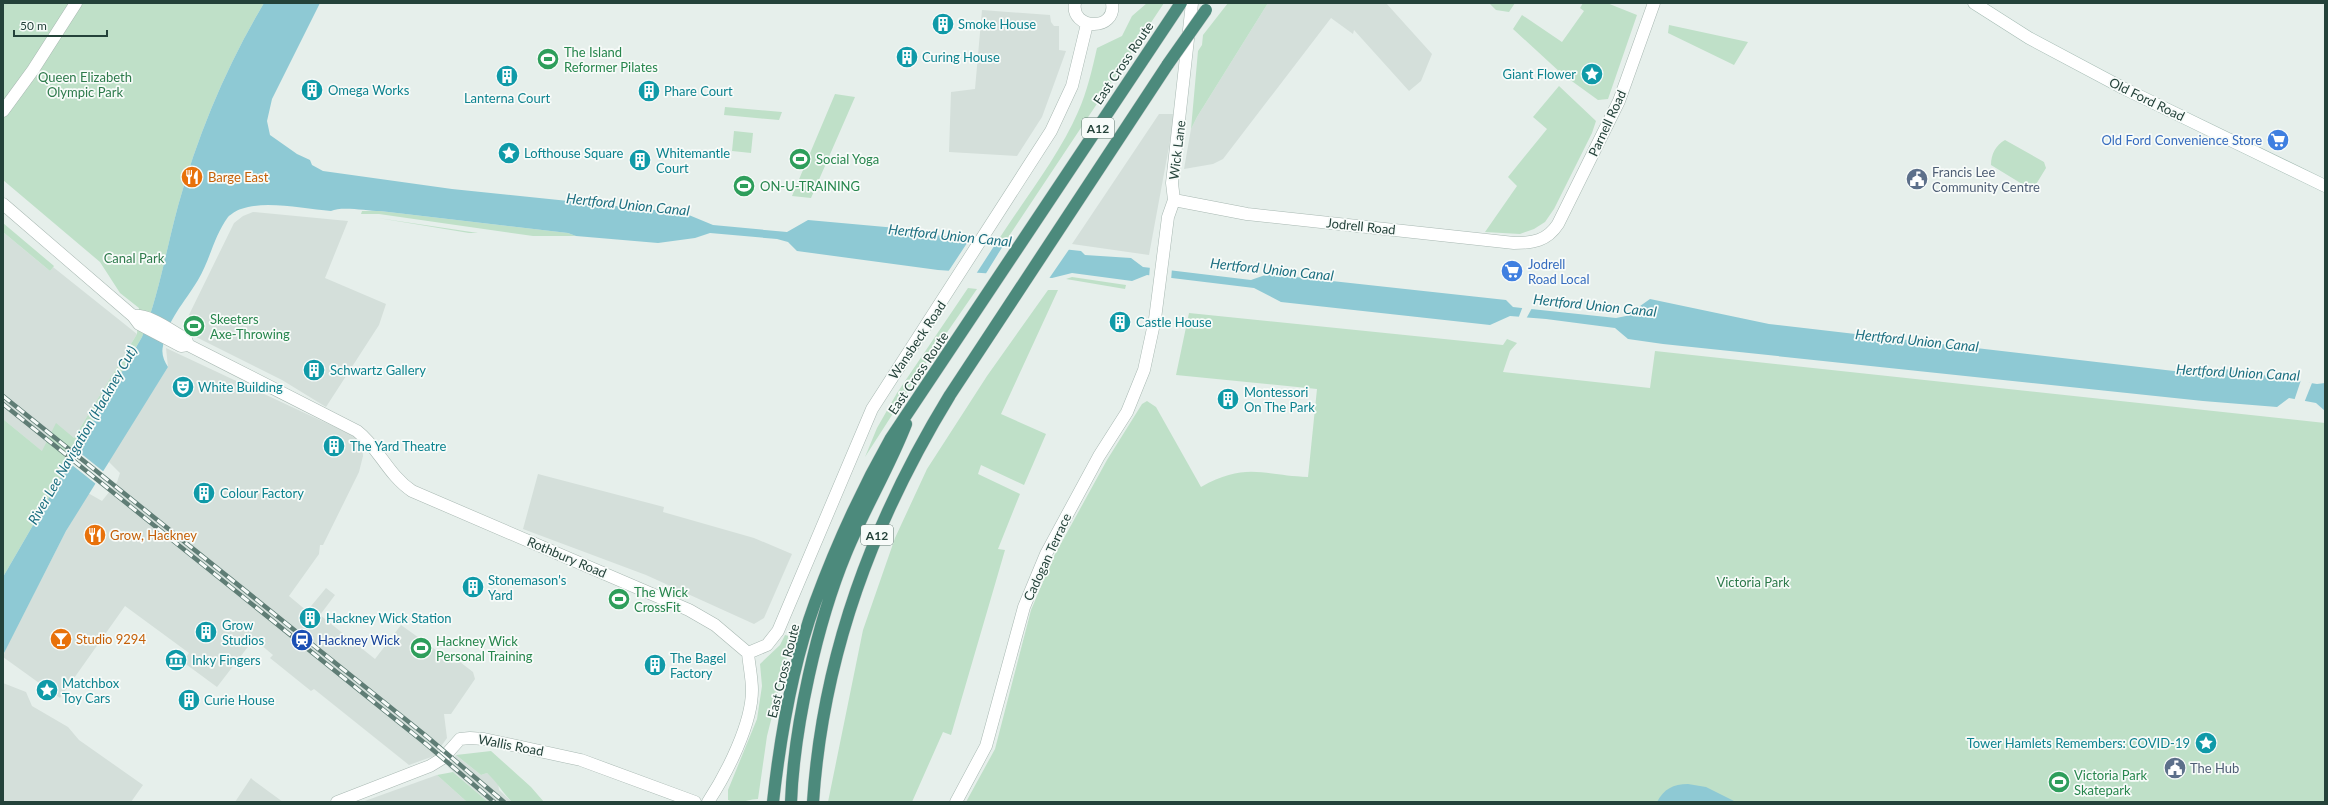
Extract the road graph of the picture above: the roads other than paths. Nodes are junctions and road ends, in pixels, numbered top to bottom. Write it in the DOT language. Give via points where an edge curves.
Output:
graph roads {
  1 [pos="76,3"];
  2 [pos="1075,3"];
  3 [pos="1112,3"];
  4 [pos="1181,3"];
  5 [pos="1192,3"];
  6 [pos="1654,3"];
  7 [pos="1974,3"];
  8 [pos="1209,7"];
  9 [pos="1087,24"];
  10 [pos="3,111"];
  11 [pos="2325,186"];
  12 [pos="1174,200"];
  13 [pos="3,204"];
  14 [pos="1547,237"];
  15 [pos="1155,319"];
  16 [pos="912,408"];
  17 [pos="748,653"];
  18 [pos="336,802"];
  19 [pos="695,802"];
  20 [pos="708,802"];
  21 [pos="773,802"];
  22 [pos="791,802"];
  23 [pos="814,802"];
  24 [pos="956,802"];
  1 -- 10 [label="street"];
  2 -- 9 [label="street" via="1078,17"];
  3 -- 9 [label="street" via="1112,13 1105,22"];
  4 -- 16 [label="highway, East Cross Route / A12"];
  5 -- 12 [label="street, Wick Lane" via="1172,183"];
  6 -- 14 [label="street, Parnell Road" via="1619,101 1558,224"];
  7 -- 11 [label="street, Old Ford Road" via="2029,38 2123,88"];
  8 -- 23 [label="highway, A12, bridge" via="1168,64 926,436 890,505 862,571 825,702 816,763"];
  9 -- 17 [label="street, Wansbeck Road" via="1072,86 1064,107 1044,144 872,409 778,631 767,645"];
  12 -- 14 [label="street, Jodrell Road" via="1247,214 1486,240 1522,243 1539,241"];
  12 -- 15 [label="street, Wick Lane" via="1169,209 1161,258"];
  13 -- 17 [label="street, Rothbury Road" via="138,318 170,335 181,346 188,345 357,431 365,437 392,474 412,491 689,610 715,625"];
  15 -- 24 [label="street, Cadogan Terrace" via="1144,370 1127,412 1099,456 1046,554 1024,607 986,746"];
  16 -- 21 [label="highway, East Cross Route / A12" via="891,438 862,491 814,604 787,712"];
  16 -- 22 [label="highway, A12" via="899,444 845,554 828,607 814,657 799,733"];
  17 -- 20 [label="street" via="752,691 749,716 731,759"];
  18 -- 19 [label="street, Wallis Road" via="430,766 443,758 460,740 470,738 581,760"];
}
